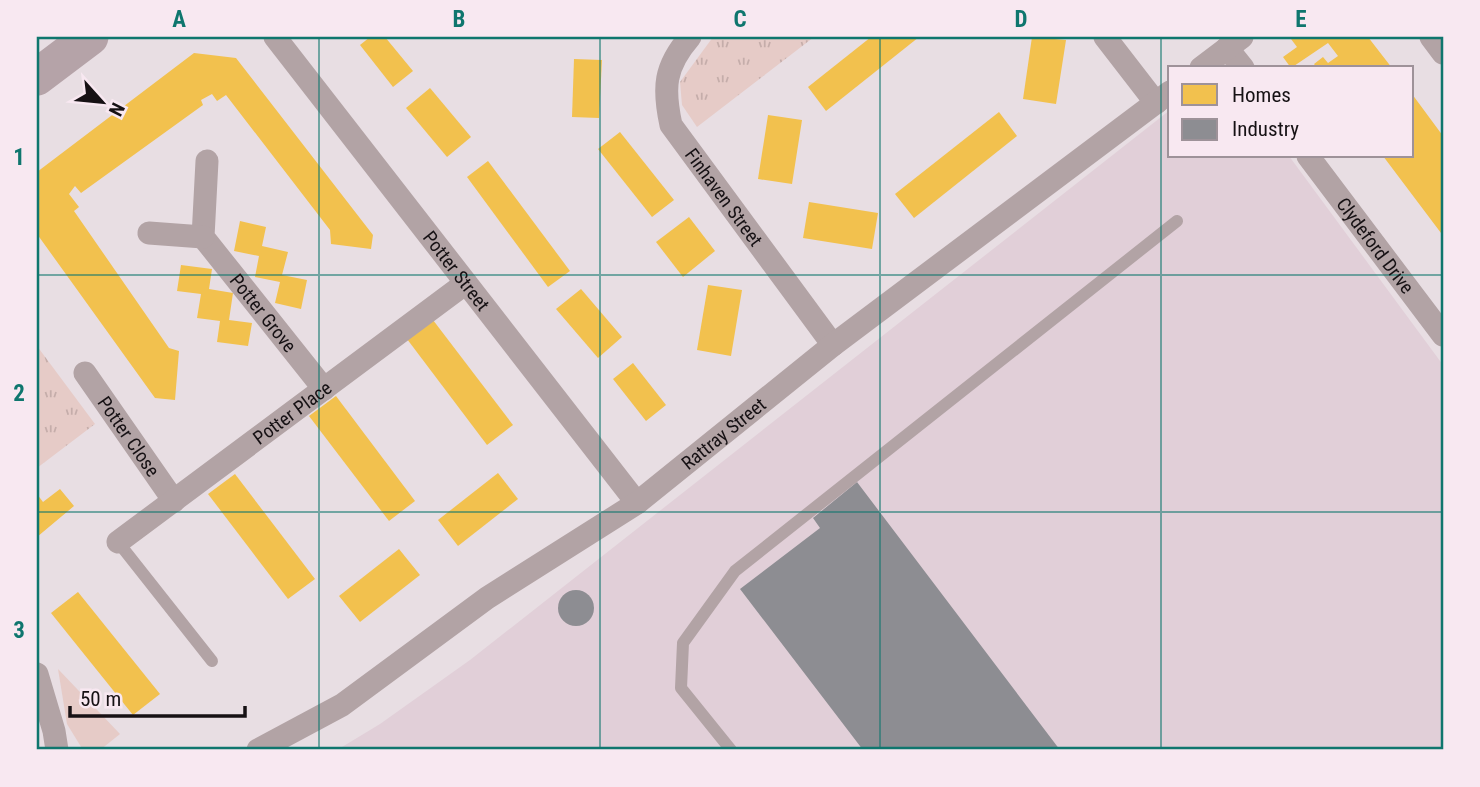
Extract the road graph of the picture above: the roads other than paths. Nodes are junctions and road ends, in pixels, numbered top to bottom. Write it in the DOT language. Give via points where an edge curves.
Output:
graph roads {
  1 [pos="90,37"];
  2 [pos="275,37"];
  3 [pos="690,37"];
  4 [pos="1105,37"];
  5 [pos="1431,37"];
  6 [pos="1235,42"];
  7 [pos="1443,52"];
  8 [pos="1204,66"];
  9 [pos="1242,66"];
  10 [pos="37,78"];
  11 [pos="1163,98"];
  12 [pos="1310,158"];
  13 [pos="207,161"];
  14 [pos="1177,221"];
  15 [pos="149,233"];
  16 [pos="204,237"];
  17 [pos="466,283"];
  18 [pos="1443,335"];
  19 [pos="833,345"];
  20 [pos="85,373"];
  21 [pos="324,389"];
  22 [pos="174,500"];
  23 [pos="637,503"];
  24 [pos="118,542"];
  25 [pos="212,661"];
  26 [pos="37,674"];
  27 [pos="57,750"];
  28 [pos="258,750"];
  29 [pos="731,750"];
  1 -- 10 [label="main road"];
  2 -- 17 [label="street, Potter Street"];
  3 -- 19 [label="street, Finhaven Street" via="666,75 671,125"];
  4 -- 11 [label="street"];
  5 -- 7 [label="street"];
  6 -- 8 [label="street"];
  6 -- 9 [label="street"];
  11 -- 19 [label="street, Rattray Street"];
  12 -- 18 [label="street, Clydeford Drive"];
  13 -- 16 [label="street"];
  14 -- 29 [label="lane" via="735,571 683,643 681,688"];
  15 -- 16 [label="street"];
  16 -- 21 [label="street, Potter Grove"];
  17 -- 21 [label="street, Potter Place"];
  17 -- 23 [label="street, Potter Street"];
  19 -- 23 [label="street, Rattray Street"];
  20 -- 22 [label="street, Potter Close"];
  21 -- 22 [label="street, Potter Place"];
  22 -- 24 [label="street, Potter Place"];
  23 -- 28 [label="street, Rattray Street" via="487,598 342,705"];
  24 -- 25 [label="lane"];
  26 -- 27 [label="street"];
}
